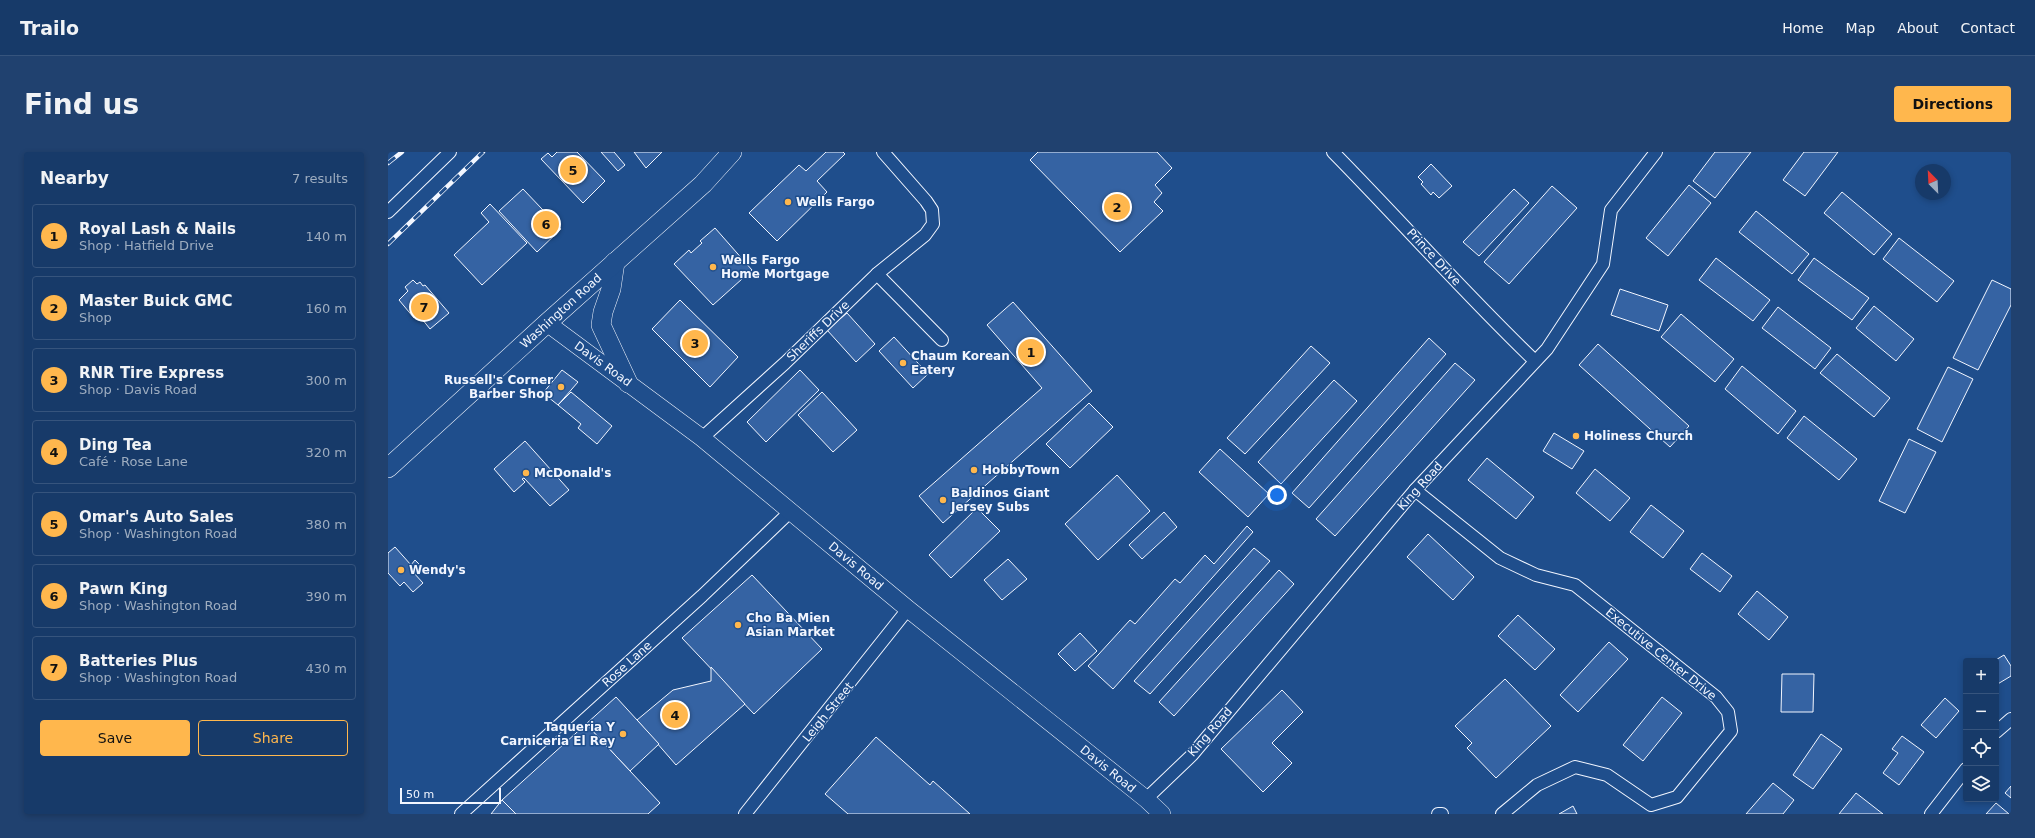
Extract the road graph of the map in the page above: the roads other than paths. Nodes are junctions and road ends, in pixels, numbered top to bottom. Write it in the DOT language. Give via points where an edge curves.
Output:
graph roads {
  1 [pos="450,152"];
  2 [pos="732,152"];
  3 [pos="883,152"];
  4 [pos="1333,152"];
  5 [pos="1656,152"];
  6 [pos="388,212"];
  7 [pos="615,262"];
  8 [pos="877,274"];
  9 [pos="547,323"];
  10 [pos="942,340"];
  11 [pos="1535,362"];
  12 [pos="628,383"];
  13 [pos="702,438"];
  14 [pos="388,468"];
  15 [pos="1415,490"];
  16 [pos="791,511"];
  17 [pos="908,609"];
  18 [pos="2011,719"];
  19 [pos="1998,730"];
  20 [pos="1963,773"];
  21 [pos="1146,799"];
  22 [pos="461,814"];
  23 [pos="745,814"];
  24 [pos="1162,814"];
  25 [pos="1438,814"];
  26 [pos="1442,814"];
  27 [pos="1502,814"];
  28 [pos="1931,814"];
  1 -- 6 [label="street"];
  2 -- 7 [label="main road, Washington Road" via="703,184"];
  3 -- 8 [label="street, Sheriffs Drive" via="926,201 932,210 933,224 925,235"];
  4 -- 11 [label="street, Prince Drive" via="1485,313"];
  5 -- 11 [label="street, King Road" via="1611,210 1603,264 1547,349"];
  7 -- 9 [label="main road, Washington Road"];
  7 -- 12 [label="main road" via="601,325"];
  8 -- 10 [label="street"];
  8 -- 13 [label="street, Sheriffs Drive" via="785,363"];
  9 -- 12 [label="main road, Davis Road"];
  9 -- 14 [label="main road, Washington Road"];
  11 -- 15 [label="street, King Road"];
  12 -- 13 [label="main road, Davis Road"];
  13 -- 16 [label="main road, Davis Road"];
  15 -- 21 [label="street, King Road" via="1192,755"];
  15 -- 27 [label="street, Executive Center Drive" via="1500,558 1536,575 1575,585 1716,697 1728,712 1731,731 1677,797 1651,805 1607,775 1575,767 1537,785"];
  16 -- 17 [label="main road, Davis Road"];
  16 -- 22 [label="street, Rose Lane" via="702,596"];
  17 -- 21 [label="main road, Davis Road"];
  17 -- 23 [label="street, Leigh Street"];
  18 -- 19 [label="street"];
  20 -- 28 [label="street"];
  21 -- 24 [label="main road, Davis Road"];
  25 -- 26 [label="street"];
}
